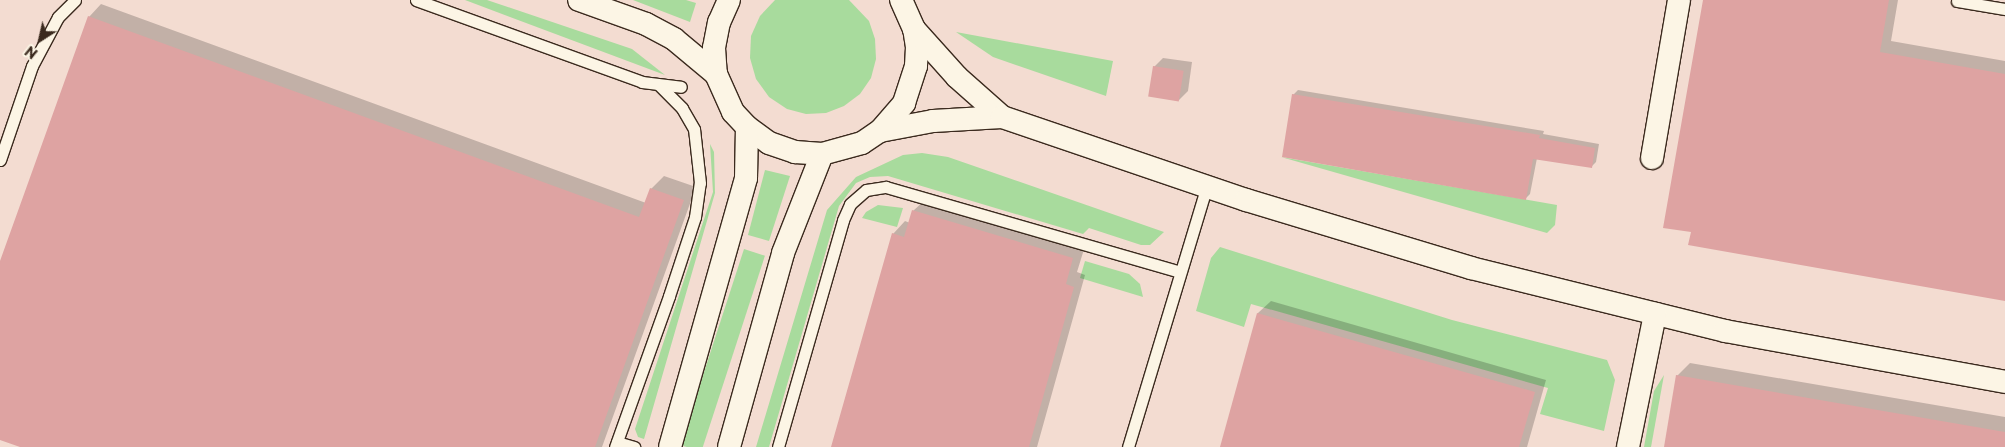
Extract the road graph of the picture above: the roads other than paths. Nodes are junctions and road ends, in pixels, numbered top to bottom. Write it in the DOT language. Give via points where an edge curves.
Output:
graph roads {
  1 [pos="75,0"];
  2 [pos="416,0"];
  3 [pos="579,0"];
  4 [pos="729,0"];
  5 [pos="901,0"];
  6 [pos="1679,0"];
  7 [pos="1957,0"];
  8 [pos="2005,9"];
  9 [pos="914,29"];
  10 [pos="716,74"];
  11 [pos="659,85"];
  12 [pos="681,87"];
  13 [pos="1002,117"];
  14 [pos="747,127"];
  15 [pos="880,131"];
  16 [pos="822,154"];
  17 [pos="1652,158"];
  18 [pos="0,160"];
  19 [pos="1208,186"];
  20 [pos="1180,272"];
  21 [pos="1655,314"];
  22 [pos="2005,382"];
  23 [pos="616,444"];
  24 [pos="634,447"];
  25 [pos="670,447"];
  26 [pos="728,447"];
  27 [pos="778,447"];
  28 [pos="1128,447"];
  29 [pos="1628,447"];
  1 -- 18 [label="lane" via="58,17 32,66"];
  2 -- 11 [label="lane" via="642,82"];
  3 -- 10 [label="street" via="646,24 674,39"];
  4 -- 10 [label="street" via="719,22 714,48"];
  5 -- 9 [label="street"];
  6 -- 17 [label="street"];
  7 -- 8 [label="lane"];
  9 -- 13 [label="street" via="956,77"];
  9 -- 15 [label="street" via="916,66 912,85 904,103"];
  10 -- 14 [label="street" via="733,112"];
  11 -- 12 [label="lane"];
  11 -- 23 [label="lane" via="682,108 694,129 700,183 695,217"];
  13 -- 15 [label="street" via="933,121"];
  13 -- 19 [label="street"];
  14 -- 16 [label="street" via="778,146 795,152"];
  14 -- 25 [label="street" via="748,166 744,187"];
  15 -- 16 [label="street" via="862,143"];
  16 -- 26 [label="street" via="783,253"];
  19 -- 20 [label="lane"];
  19 -- 21 [label="street" via="1471,268"];
  20 -- 27 [label="lane" via="886,187 866,190 850,204 842,220"];
  20 -- 28 [label="lane"];
  21 -- 22 [label="street" via="1725,331"];
  21 -- 29 [label="street"];
  23 -- 24 [label="lane"];
}
